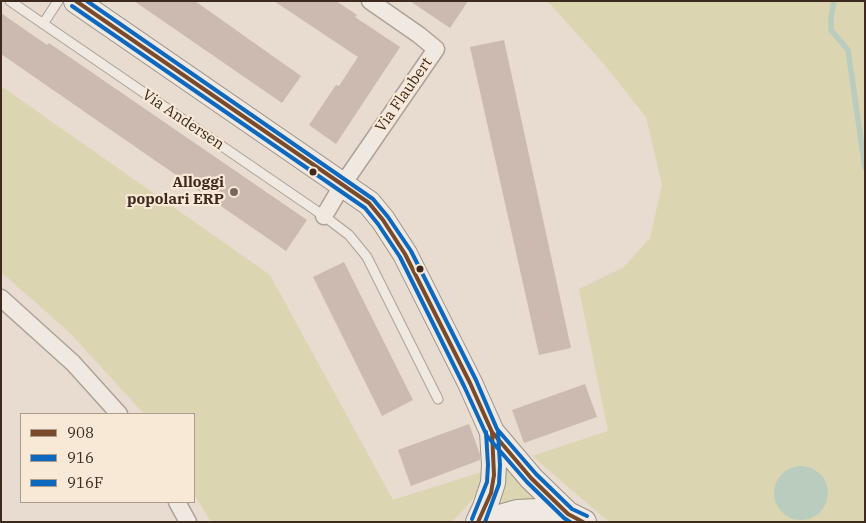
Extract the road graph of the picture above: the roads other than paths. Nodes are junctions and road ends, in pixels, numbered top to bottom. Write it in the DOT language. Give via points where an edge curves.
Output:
graph roads {
  1 [pos="10,1"];
  2 [pos="58,1"];
  3 [pos="76,1"];
  4 [pos="370,1"];
  5 [pos="43,24"];
  6 [pos="343,184"];
  7 [pos="324,216"];
  8 [pos="1,298"];
  9 [pos="438,399"];
  10 [pos="118,413"];
  11 [pos="492,432"];
  12 [pos="178,503"];
  13 [pos="576,518"];
  14 [pos="188,522"];
  15 [pos="478,522"];
  16 [pos="482,522"];
  1 -- 5 [label="lane, Via Andersen"];
  2 -- 5 [label="lane"];
  3 -- 6 [label="street"];
  4 -- 6 [label="street, Via Flaubert" via="436,49"];
  5 -- 7 [label="lane, Via Andersen"];
  6 -- 7 [label="street"];
  6 -- 11 [label="street" via="372,207 399,242"];
  7 -- 9 [label="lane, Via Andersen" via="349,236 367,258"];
  8 -- 10 [label="street" via="73,363"];
  11 -- 13 [label="street" via="531,478"];
  11 -- 15 [label="street" via="493,483"];
  12 -- 14 [label="street"];
  13 -- 16 [label="street" via="526,511"];
}
